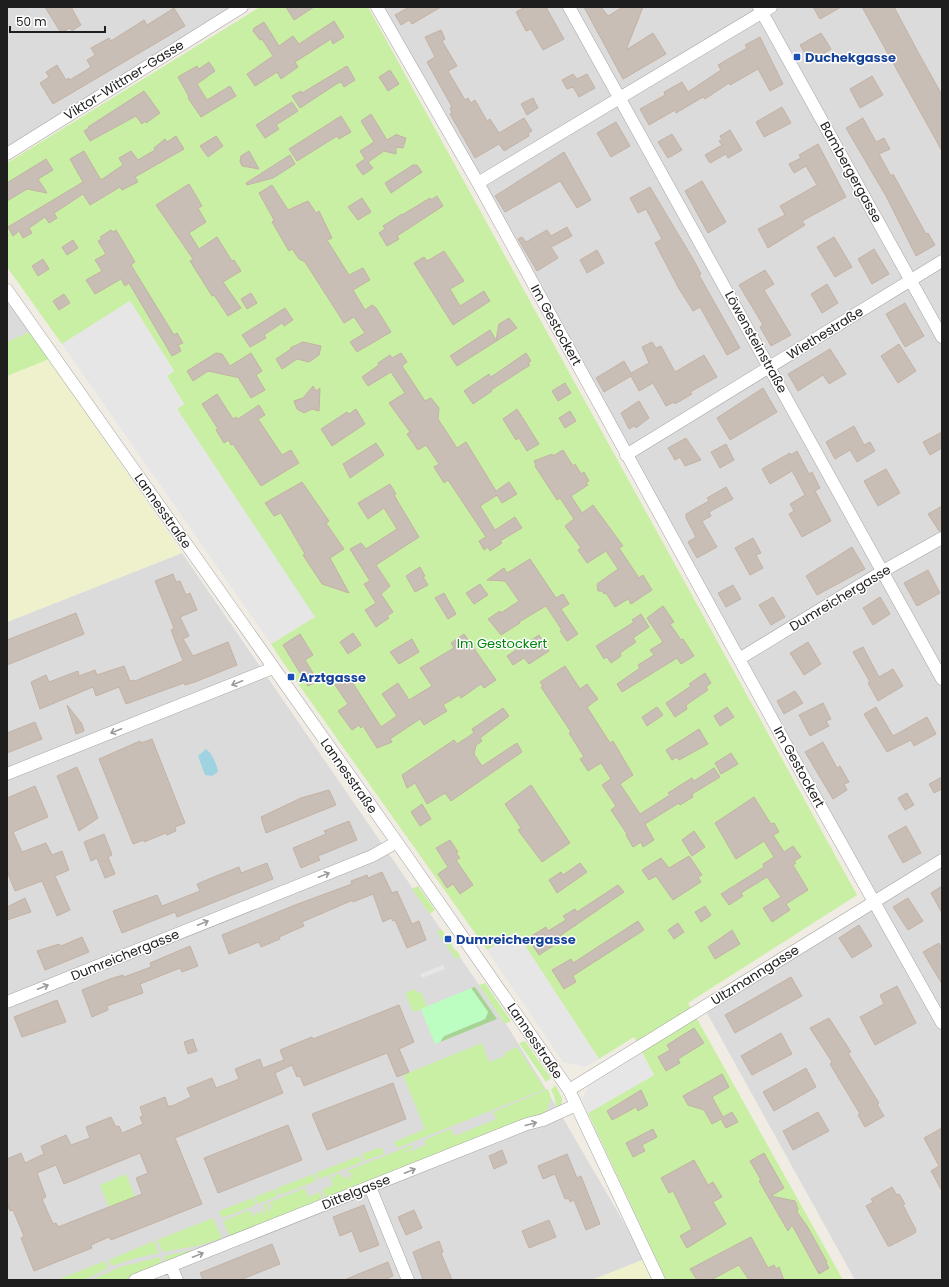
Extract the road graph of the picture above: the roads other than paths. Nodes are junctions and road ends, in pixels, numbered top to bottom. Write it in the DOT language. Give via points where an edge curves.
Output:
graph roads {
  1 [pos="242,7"];
  2 [pos="376,7"];
  3 [pos="569,7"];
  4 [pos="764,9"];
  5 [pos="222,12"];
  6 [pos="620,98"];
  7 [pos="7,154"];
  8 [pos="478,183"];
  9 [pos="942,261"];
  10 [pos="911,280"];
  11 [pos="7,290"];
  12 [pos="942,337"];
  13 [pos="770,368"];
  14 [pos="626,455"];
  15 [pos="942,538"];
  16 [pos="883,571"];
  17 [pos="739,660"];
  18 [pos="273,668"];
  19 [pos="942,678"];
  20 [pos="7,774"];
  21 [pos="396,842"];
  22 [pos="942,860"];
  23 [pos="874,902"];
  24 [pos="7,1002"];
  25 [pos="942,1023"];
  26 [pos="569,1090"];
  27 [pos="576,1105"];
  28 [pos="370,1187"];
  29 [pos="171,1266"];
  30 [pos="136,1280"];
  31 [pos="177,1280"];
  32 [pos="408,1280"];
  33 [pos="659,1280"];
  1 -- 5 [label="street, Viktor-Wittner-Gasse"];
  2 -- 8 [label="street, Im Gestockert"];
  3 -- 6 [label="street, Löwensteinstraße"];
  4 -- 6 [label="street"];
  4 -- 10 [label="street, Bambergergasse"];
  5 -- 7 [label="street, Viktor-Wittner-Gasse"];
  6 -- 8 [label="street"];
  6 -- 13 [label="street, Löwensteinstraße"];
  8 -- 14 [label="street, Im Gestockert"];
  9 -- 10 [label="street, Wiethestraße"];
  10 -- 12 [label="street, Bambergergasse"];
  10 -- 13 [label="street, Wiethestraße"];
  11 -- 18 [label="street, Lannesstraße"];
  13 -- 14 [label="street, Wiethestraße"];
  13 -- 16 [label="street, Löwensteinstraße"];
  14 -- 17 [label="street, Im Gestockert"];
  15 -- 16 [label="street, Dumreichergasse"];
  16 -- 17 [label="street, Dumreichergasse"];
  16 -- 19 [label="street, Löwensteinstraße"];
  17 -- 23 [label="street, Im Gestockert"];
  18 -- 20 [label="street, one-way"];
  18 -- 21 [label="street, Lannesstraße"];
  24 -- 21 [label="street, Dumreichergasse, one-way" via="364,859"];
  21 -- 26 [label="street, Lannesstraße"];
  22 -- 23 [label="street, Ultzmanngasse"];
  23 -- 25 [label="street, Im Gestockert"];
  23 -- 26 [label="street, Ultzmanngasse"];
  26 -- 27 [label="street, Lannesstraße"];
  28 -- 27 [label="street, Dittelgasse, one-way"];
  27 -- 33 [label="street, Lannesstraße"];
  29 -- 28 [label="street, Dittelgasse, one-way"];
  28 -- 32 [label="street"];
  29 -- 30 [label="street, Dittelgasse"];
  29 -- 31 [label="street"];
}
